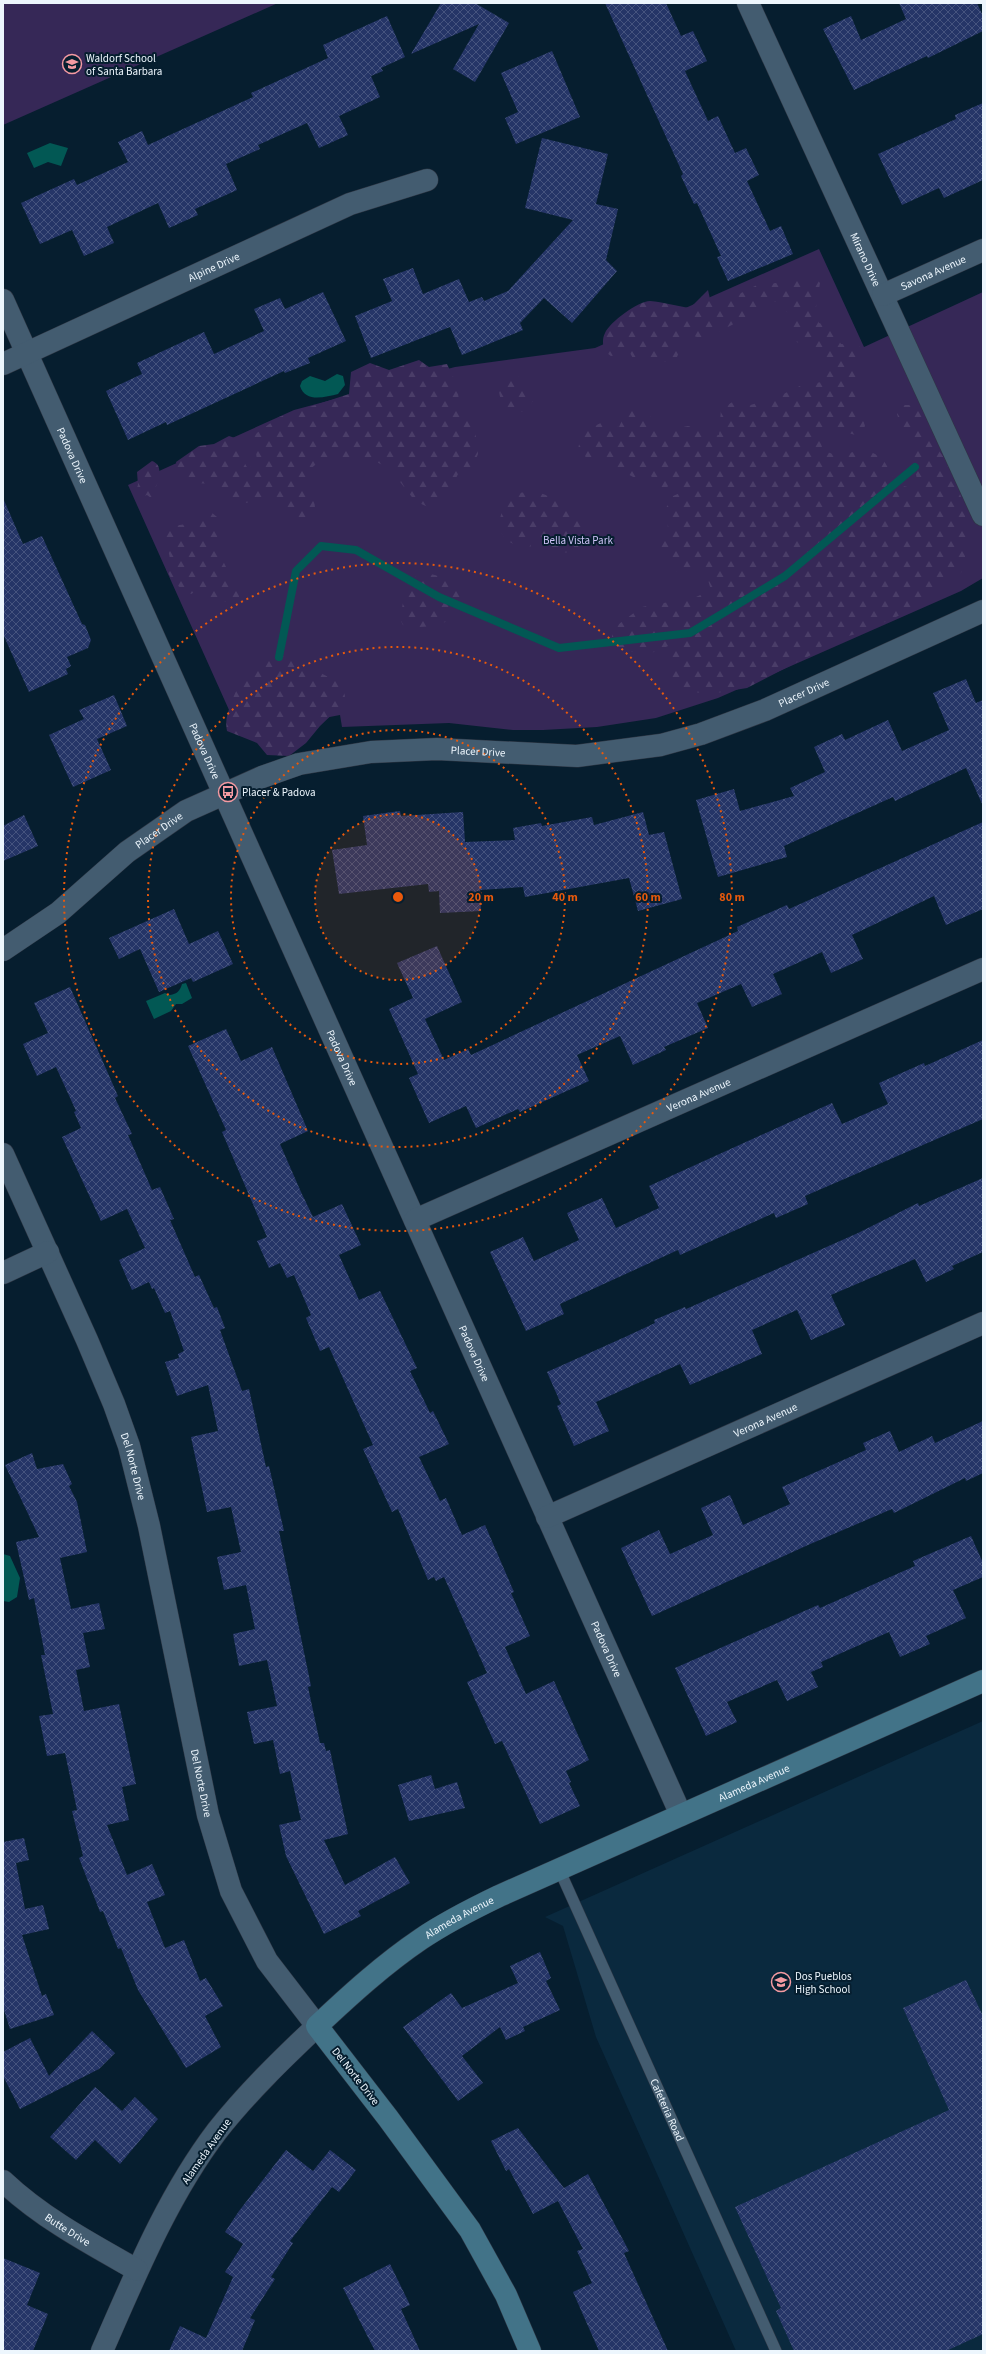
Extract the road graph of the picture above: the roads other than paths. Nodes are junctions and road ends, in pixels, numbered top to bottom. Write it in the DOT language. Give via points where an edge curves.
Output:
graph roads {
  1 [pos="748,3"];
  2 [pos="427,180"];
  3 [pos="983,250"];
  4 [pos="883,296"];
  5 [pos="3,300"];
  6 [pos="26,353"];
  7 [pos="3,364"];
  8 [pos="983,515"];
  9 [pos="983,611"];
  10 [pos="225,793"];
  11 [pos="3,950"];
  12 [pos="983,969"];
  13 [pos="3,1154"];
  14 [pos="415,1220"];
  15 [pos="48,1252"];
  16 [pos="3,1273"];
  17 [pos="983,1322"];
  18 [pos="547,1517"];
  19 [pos="983,1681"];
  20 [pos="681,1815"];
  21 [pos="559,1870"];
  22 [pos="317,2026"];
  23 [pos="3,2181"];
  24 [pos="138,2270"];
  25 [pos="102,2351"];
  26 [pos="530,2351"];
  27 [pos="776,2351"];
  1 -- 4 [label="street, Mirano Drive"];
  2 -- 6 [label="street, Alpine Drive" via="350,204"];
  3 -- 4 [label="street, Savona Avenue"];
  4 -- 8 [label="street, Mirano Drive"];
  5 -- 6 [label="street, Padova Drive"];
  6 -- 7 [label="street, Alpine Drive"];
  6 -- 10 [label="street, Padova Drive"];
  9 -- 10 [label="street, Placer Drive" via="765,710 701,734 661,745 577,756 437,749 371,752 298,764"];
  10 -- 11 [label="street, Placer Drive" via="186,811 127,852 58,912"];
  10 -- 14 [label="street, Padova Drive"];
  12 -- 14 [label="street, Verona Avenue"];
  13 -- 15 [label="street, Del Norte Drive"];
  14 -- 18 [label="street, Padova Drive"];
  15 -- 16 [label="street"];
  15 -- 22 [label="street, Del Norte Drive" via="108,1390 129,1446 149,1526 208,1815 223,1869 243,1917 267,1961"];
  17 -- 18 [label="street, Verona Avenue"];
  18 -- 20 [label="street, Padova Drive"];
  19 -- 20 [label="street, Alameda Avenue"];
  20 -- 21 [label="street, Alameda Avenue"];
  21 -- 22 [label="street, Alameda Avenue" via="456,1917 421,1939 363,1984"];
  21 -- 27 [label="lane, Cafeteria Road"];
  22 -- 24 [label="street, Alameda Avenue" via="269,2072 217,2132 181,2186"];
  22 -- 26 [label="street, Del Norte Drive" via="470,2230 506,2295"];
  23 -- 24 [label="street, Butte Drive" via="20,2197 71,2232"];
  24 -- 25 [label="street, Alameda Avenue"];
}
